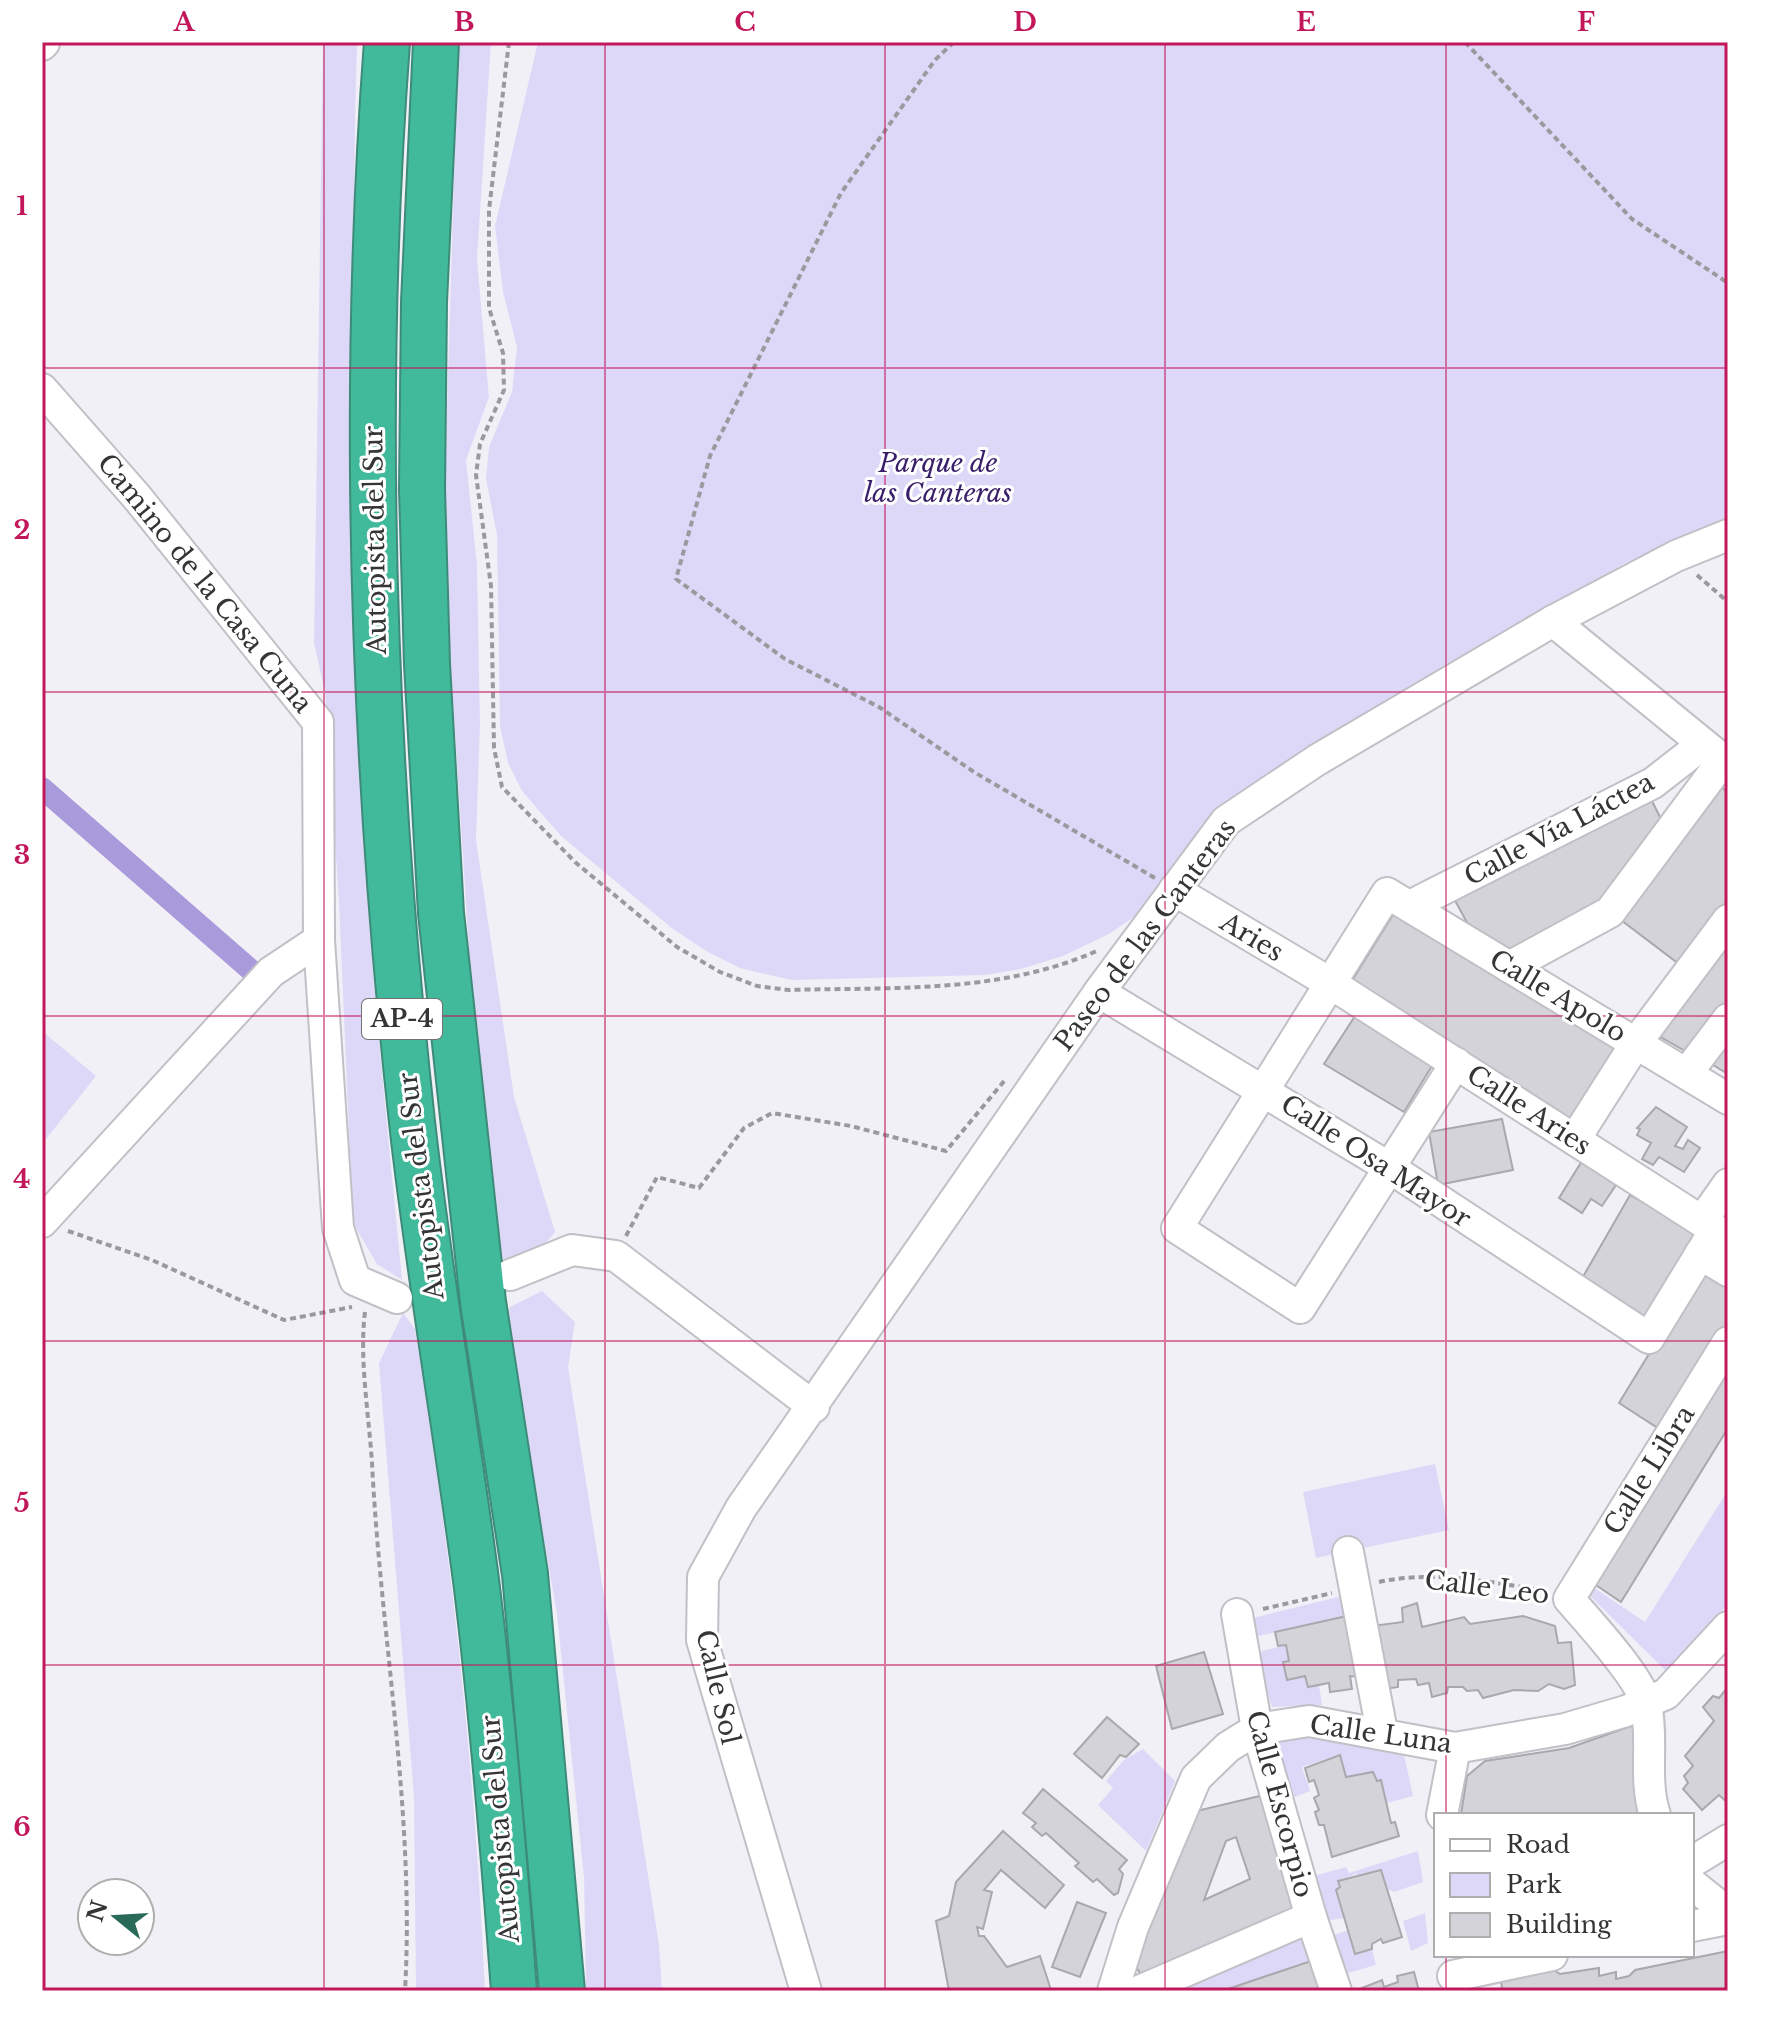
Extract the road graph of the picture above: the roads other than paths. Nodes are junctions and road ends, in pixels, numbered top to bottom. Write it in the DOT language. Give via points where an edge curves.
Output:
graph roads {
  1 [pos="387,42"];
  2 [pos="436,42"];
  3 [pos="42,389"];
  4 [pos="1728,535"];
  5 [pos="1553,621"];
  6 [pos="1718,756"];
  7 [pos="1174,890"];
  8 [pos="1399,900"];
  9 [pos="1728,920"];
  10 [pos="319,940"];
  11 [pos="1509,967"];
  12 [pos="1330,983"];
  13 [pos="1099,992"];
  14 [pos="1728,1019"];
  15 [pos="1636,1043"];
  16 [pos="1456,1063"];
  17 [pos="1687,1073"];
  18 [pos="1264,1089"];
  19 [pos="1728,1099"];
  20 [pos="1575,1139"];
  21 [pos="1390,1168"];
  22 [pos="1728,1184"];
  23 [pos="42,1222"];
  24 [pos="1711,1236"];
  25 [pos="1728,1271"];
  26 [pos="510,1275"];
  27 [pos="397,1298"];
  28 [pos="1728,1342"];
  29 [pos="841,1365"];
  30 [pos="814,1407"];
  31 [pos="1348,1552"];
  32 [pos="1569,1599"];
  33 [pos="1237,1614"];
  34 [pos="1728,1627"];
  35 [pos="1646,1703"];
  36 [pos="1257,1729"];
  37 [pos="1382,1732"];
  38 [pos="1455,1748"];
  39 [pos="1442,1813"];
  40 [pos="1655,1813"];
  41 [pos="1728,1840"];
  42 [pos="1694,1861"];
  43 [pos="1694,1886"];
  44 [pos="1728,1916"];
  45 [pos="1311,1917"];
  46 [pos="1694,1925"];
  47 [pos="1542,1957"];
  48 [pos="1453,1974"];
  49 [pos="514,1991"];
  50 [pos="562,1991"];
  51 [pos="806,1991"];
  52 [pos="1113,1991"];
  53 [pos="1139,1991"];
  54 [pos="1336,1991"];
  1 -- 49 [label="highway, Autopista del Sur / AP-4" via="371,486 393,929 435,1311 477,1593 504,1836"];
  2 -- 50 [label="highway, Autopista del Sur / AP-4" via="422,489 441,913 483,1302 525,1574"];
  3 -- 10 [label="street, Camino de la Casa Cuna" via="136,496 318,722"];
  4 -- 5 [label="street, Paseo de las Canteras" via="1676,556"];
  5 -- 6 [label="street"];
  5 -- 7 [label="street, Paseo de las Canteras" via="1249,803 1226,821"];
  6 -- 8 [label="street, Calle Vía Láctea"];
  6 -- 11 [label="street" via="1610,912"];
  7 -- 12 [label="street, Aries"];
  7 -- 13 [label="street, Paseo de las Canteras"];
  8 -- 11 [label="street, Calle Apolo"];
  8 -- 12 [label="street"];
  9 -- 15 [label="street"];
  10 -- 23 [label="street" via="271,972"];
  10 -- 27 [label="street, Camino de la Casa Cuna" via="338,1228 355,1280"];
  11 -- 15 [label="street, Calle Apolo"];
  12 -- 16 [label="street, Calle Aries"];
  12 -- 18 [label="street"];
  13 -- 18 [label="street, Calle Osa Mayor"];
  13 -- 29 [label="street, Paseo de las Canteras"];
  14 -- 17 [label="street"];
  15 -- 17 [label="street, Calle Apolo"];
  15 -- 20 [label="street"];
  16 -- 20 [label="street, Calle Aries"];
  16 -- 21 [label="street"];
  17 -- 19 [label="street, Calle Apolo"];
  18 -- 21 [label="street, Calle Osa Mayor"];
  18 -- 21 [label="street" via="1177,1228 1300,1308"];
  20 -- 24 [label="street, Calle Aries"];
  21 -- 24 [label="street, Calle Osa Mayor" via="1649,1338"];
  22 -- 24 [label="street"];
  24 -- 25 [label="street, Calle Aries"];
  26 -- 30 [label="street" via="572,1250 616,1256"];
  28 -- 32 [label="street, Calle Libra"];
  29 -- 30 [label="street, Calle Sol"];
  30 -- 51 [label="street, Calle Sol" via="715,1552 703,1577 702,1607 702,1640 711,1677"];
  31 -- 37 [label="street"];
  32 -- 35 [label="street, Calle Leo"];
  33 -- 36 [label="street, Calle Escorpio"];
  34 -- 35 [label="street, Calle Luna" via="1666,1694"];
  35 -- 38 [label="street, Calle Luna" via="1565,1729"];
  35 -- 40 [label="street" via="1648,1786"];
  36 -- 37 [label="street, Calle Luna" via="1309,1721"];
  36 -- 45 [label="street, Calle Escorpio"];
  36 -- 52 [label="street, Calle Luna" via="1228,1747 1196,1778 1133,1927"];
  37 -- 38 [label="street, Calle Luna"];
  38 -- 39 [label="street"];
  41 -- 42 [label="street"];
  43 -- 44 [label="street"];
  44 -- 46 [label="street"];
  45 -- 53 [label="street"];
  45 -- 54 [label="street, Calle Escorpio"];
  47 -- 48 [label="street"];
}
